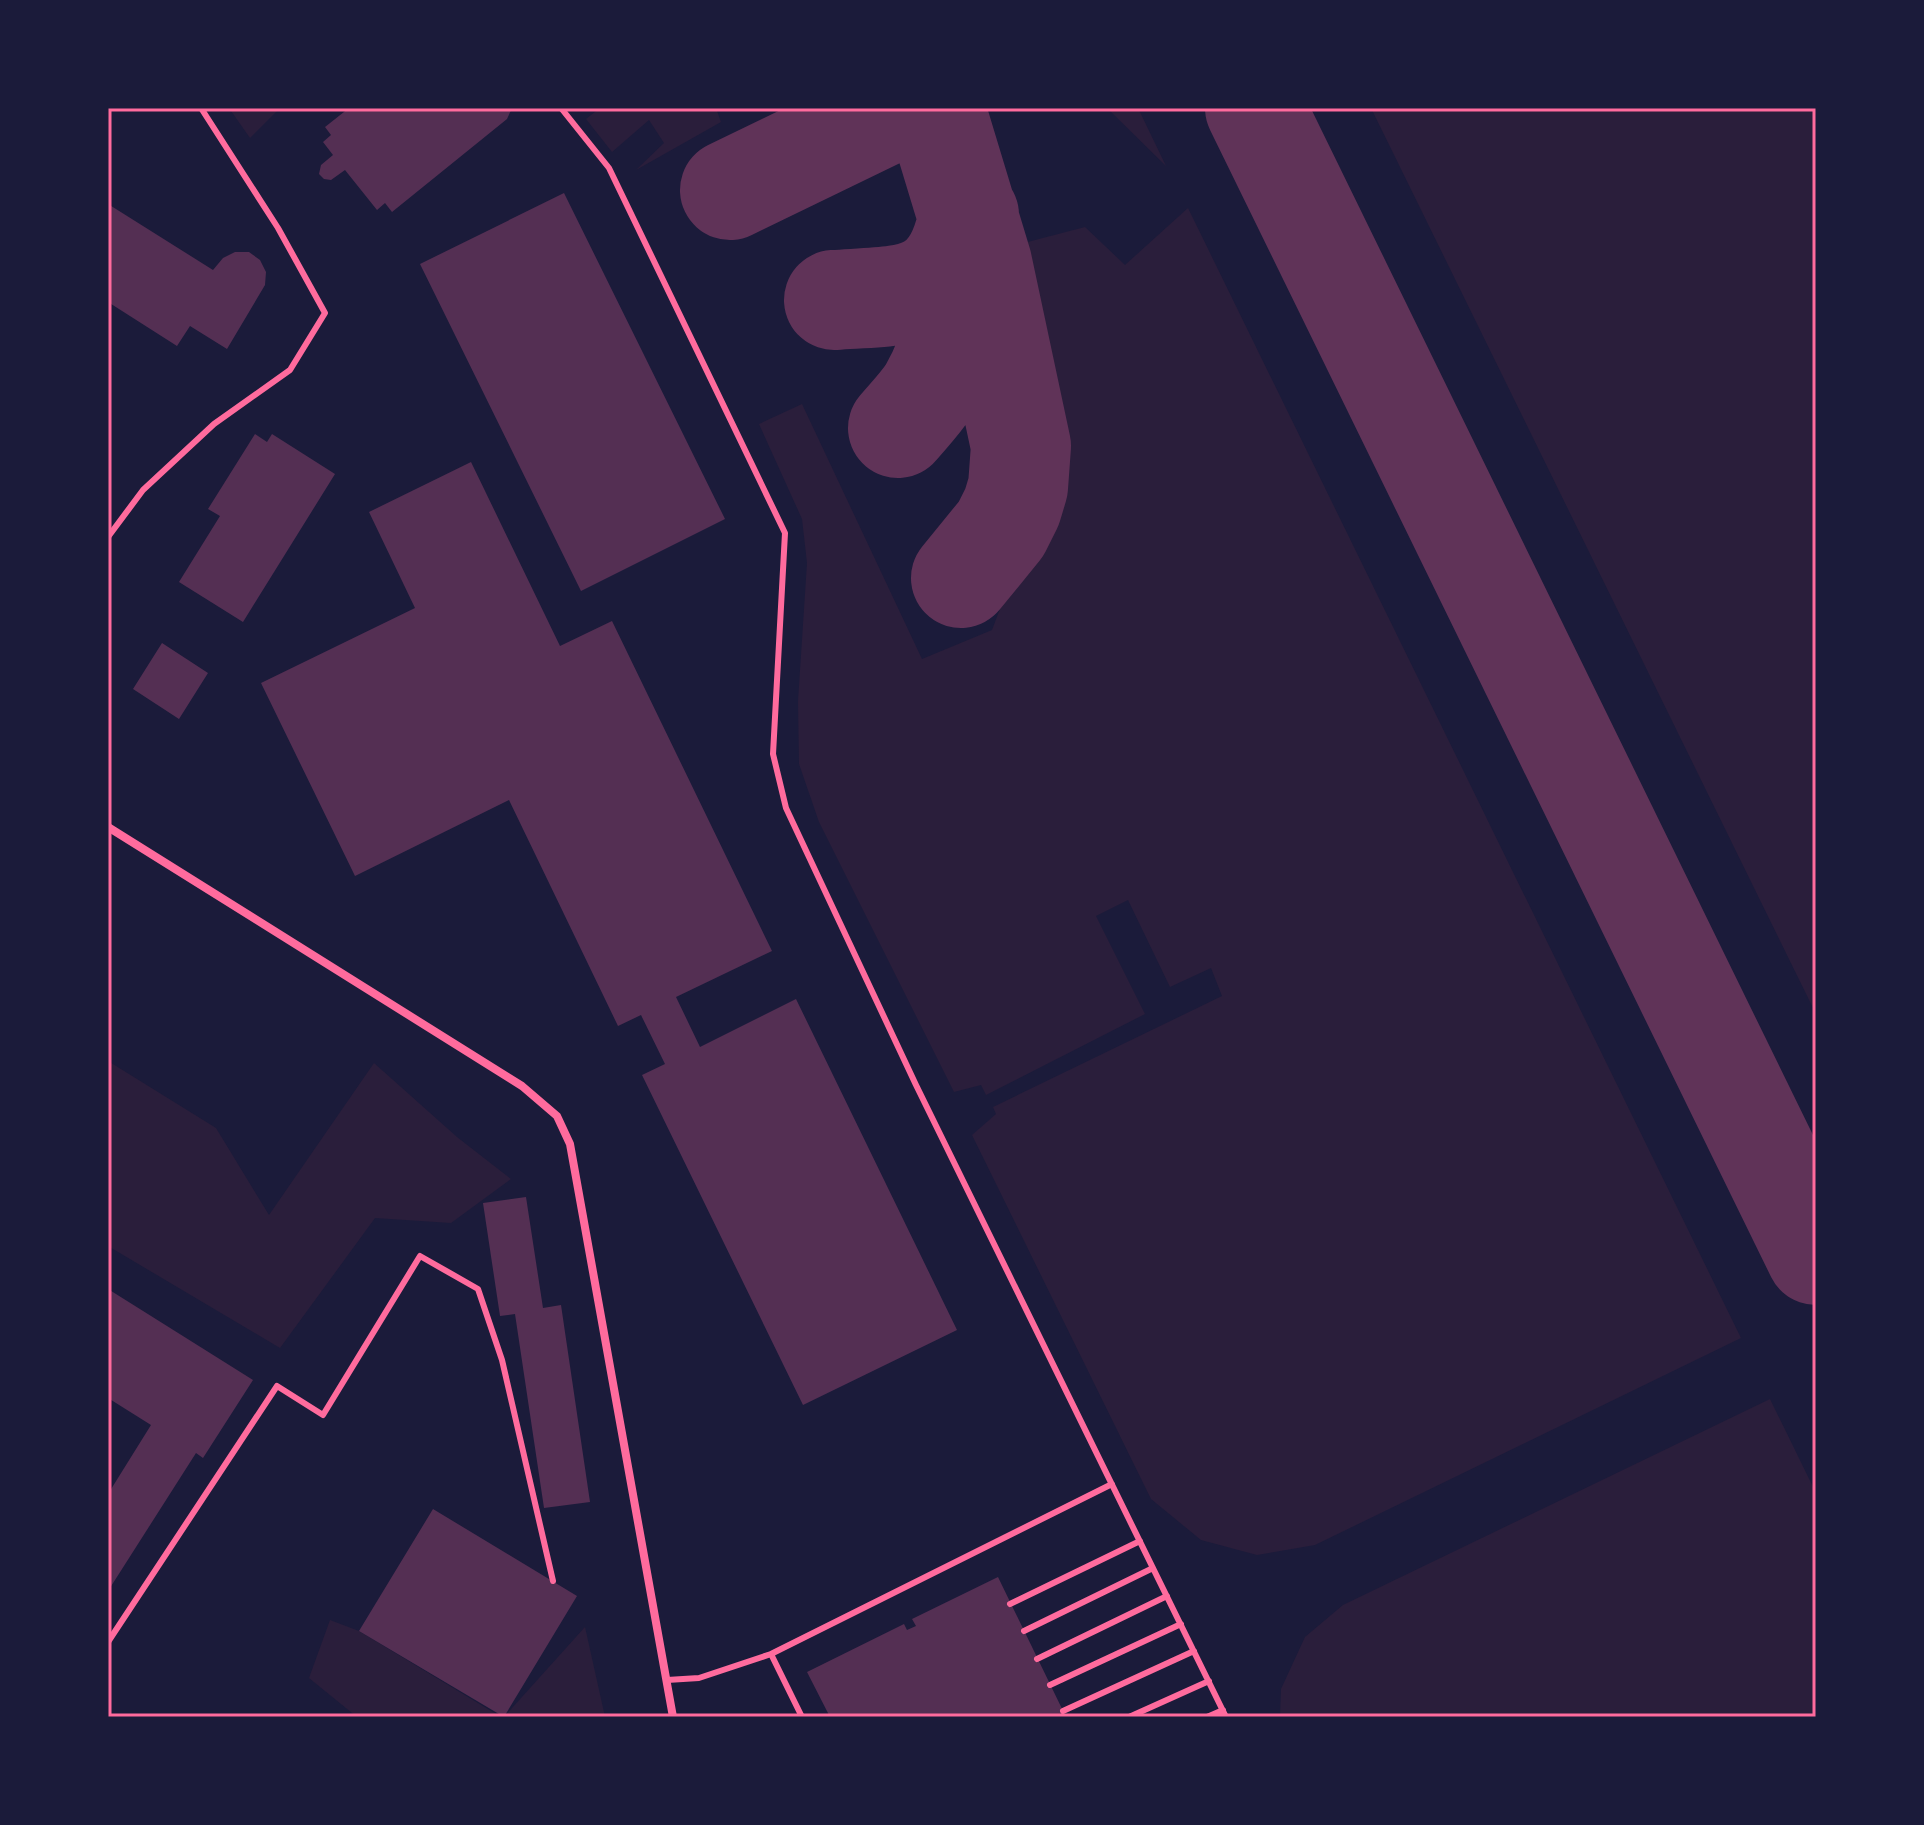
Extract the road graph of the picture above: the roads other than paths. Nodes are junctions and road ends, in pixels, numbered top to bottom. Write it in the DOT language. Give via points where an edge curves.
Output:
graph roads {
  1 [pos="201,108"];
  2 [pos="561,108"];
  3 [pos="108,537"];
  4 [pos="108,827"];
  5 [pos="1112,1484"];
  6 [pos="1140,1541"];
  7 [pos="1153,1568"];
  8 [pos="553,1581"];
  9 [pos="1167,1596"];
  10 [pos="1010,1604"];
  11 [pos="1181,1624"];
  12 [pos="1024,1631"];
  13 [pos="108,1642"];
  14 [pos="1194,1651"];
  15 [pos="771,1654"];
  16 [pos="1037,1659"];
  17 [pos="667,1680"];
  18 [pos="1209,1681"];
  19 [pos="1050,1685"];
  20 [pos="1063,1711"];
  21 [pos="1224,1714"];
  22 [pos="673,1717"];
  23 [pos="802,1717"];
  24 [pos="1129,1717"];
  25 [pos="1207,1717"];
  1 -- 3 [label="lane" via="325,313 290,370 214,424 143,490"];
  2 -- 5 [label="lane" via="609,168 785,533 773,754 786,808"];
  4 -- 17 [label="street" via="522,1086 557,1116 570,1144"];
  5 -- 6 [label="lane"];
  5 -- 15 [label="lane"];
  6 -- 7 [label="lane"];
  6 -- 10 [label="lane"];
  7 -- 9 [label="lane"];
  7 -- 12 [label="lane"];
  8 -- 13 [label="lane" via="502,1360 478,1289 420,1256 323,1415 277,1386"];
  9 -- 11 [label="lane"];
  9 -- 16 [label="lane"];
  11 -- 14 [label="lane"];
  11 -- 19 [label="lane"];
  14 -- 18 [label="lane"];
  14 -- 20 [label="lane"];
  15 -- 17 [label="lane" via="699,1678"];
  15 -- 23 [label="lane"];
  17 -- 22 [label="street"];
  18 -- 21 [label="lane"];
  18 -- 24 [label="lane"];
  21 -- 25 [label="lane"];
}
